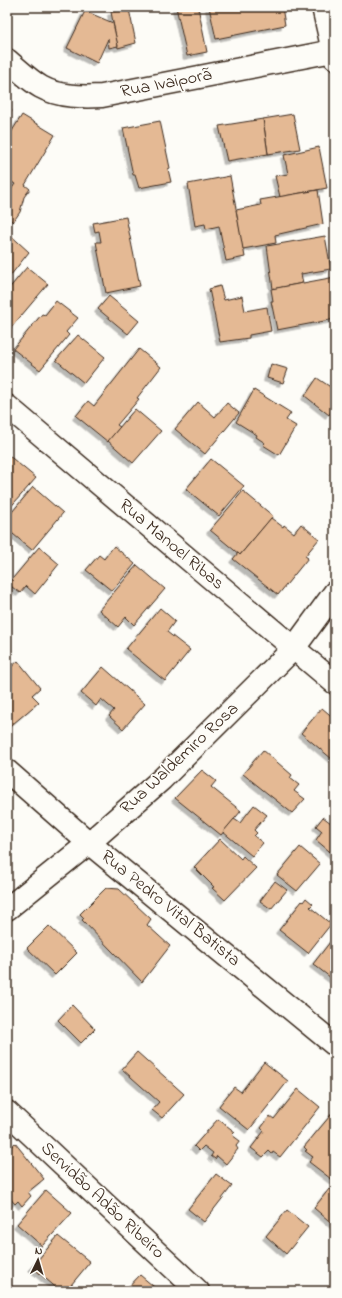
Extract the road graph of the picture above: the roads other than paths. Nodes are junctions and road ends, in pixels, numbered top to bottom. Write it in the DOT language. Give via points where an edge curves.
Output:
graph roads {
  1 [pos="323,7"];
  2 [pos="334,54"];
  3 [pos="7,60"];
  4 [pos="7,406"];
  5 [pos="335,592"];
  6 [pos="294,648"];
  7 [pos="335,683"];
  8 [pos="7,771"];
  9 [pos="89,843"];
  10 [pos="7,909"];
  11 [pos="335,1045"];
  12 [pos="7,1112"];
  13 [pos="198,1291"];
  1 -- 2 [label="street"];
  2 -- 3 [label="street, Rua Ivaiporã" via="102,96 82,97 56,93 42,87"];
  4 -- 6 [label="street, Rua Manoel Ribas"];
  5 -- 6 [label="street, Rua Waldemiro Rosa"];
  6 -- 7 [label="street, Rua Manoel Ribas"];
  6 -- 9 [label="street, Rua Waldemiro Rosa" via="162,779"];
  8 -- 9 [label="street, Rua Pedro Vital Batista"];
  9 -- 10 [label="street, Rua Waldemiro Rosa"];
  9 -- 11 [label="street, Rua Pedro Vital Batista"];
  12 -- 13 [label="street, Servidão Adão Ribeiro"];
}
